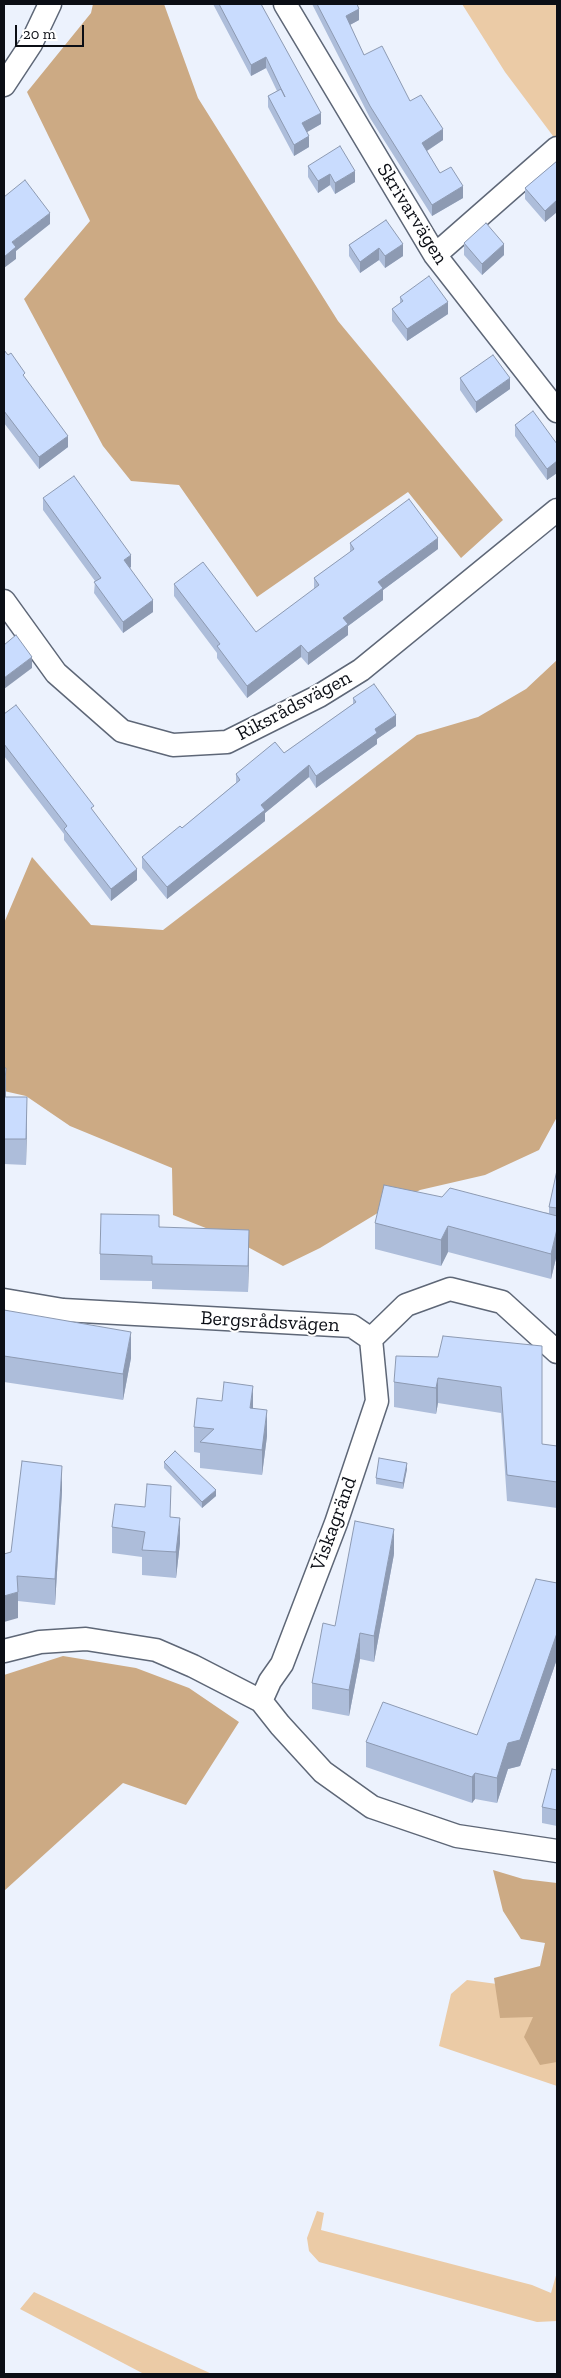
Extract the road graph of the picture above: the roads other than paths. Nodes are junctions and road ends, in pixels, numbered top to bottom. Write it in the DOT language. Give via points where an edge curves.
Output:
graph roads {
  1 [pos="50,4"];
  2 [pos="285,4"];
  3 [pos="4,85"];
  4 [pos="557,148"];
  5 [pos="435,255"];
  6 [pos="557,411"];
  7 [pos="557,510"];
  8 [pos="4,601"];
  9 [pos="4,1300"];
  10 [pos="371,1339"];
  11 [pos="557,1352"];
  12 [pos="4,1651"];
  13 [pos="261,1702"];
  14 [pos="557,1851"];
  1 -- 3 [label="street" via="31,44"];
  2 -- 5 [label="street, Skrivarvägen"];
  4 -- 5 [label="street"];
  5 -- 6 [label="street, Skrivarvägen"];
  7 -- 8 [label="street, Riksrådsvägen" via="361,670 319,696 227,742 173,745 122,731 56,673"];
  9 -- 10 [label="street, Bergsrådsvägen" via="63,1310 352,1326"];
  10 -- 11 [label="street" via="406,1305 450,1289 502,1302"];
  10 -- 13 [label="street, Viskagränd" via="377,1401 336,1523 282,1664"];
  12 -- 13 [label="street" via="40,1642 86,1639 126,1644 171,1656"];
  13 -- 14 [label="street" via="323,1772 372,1808 457,1836"];
}
